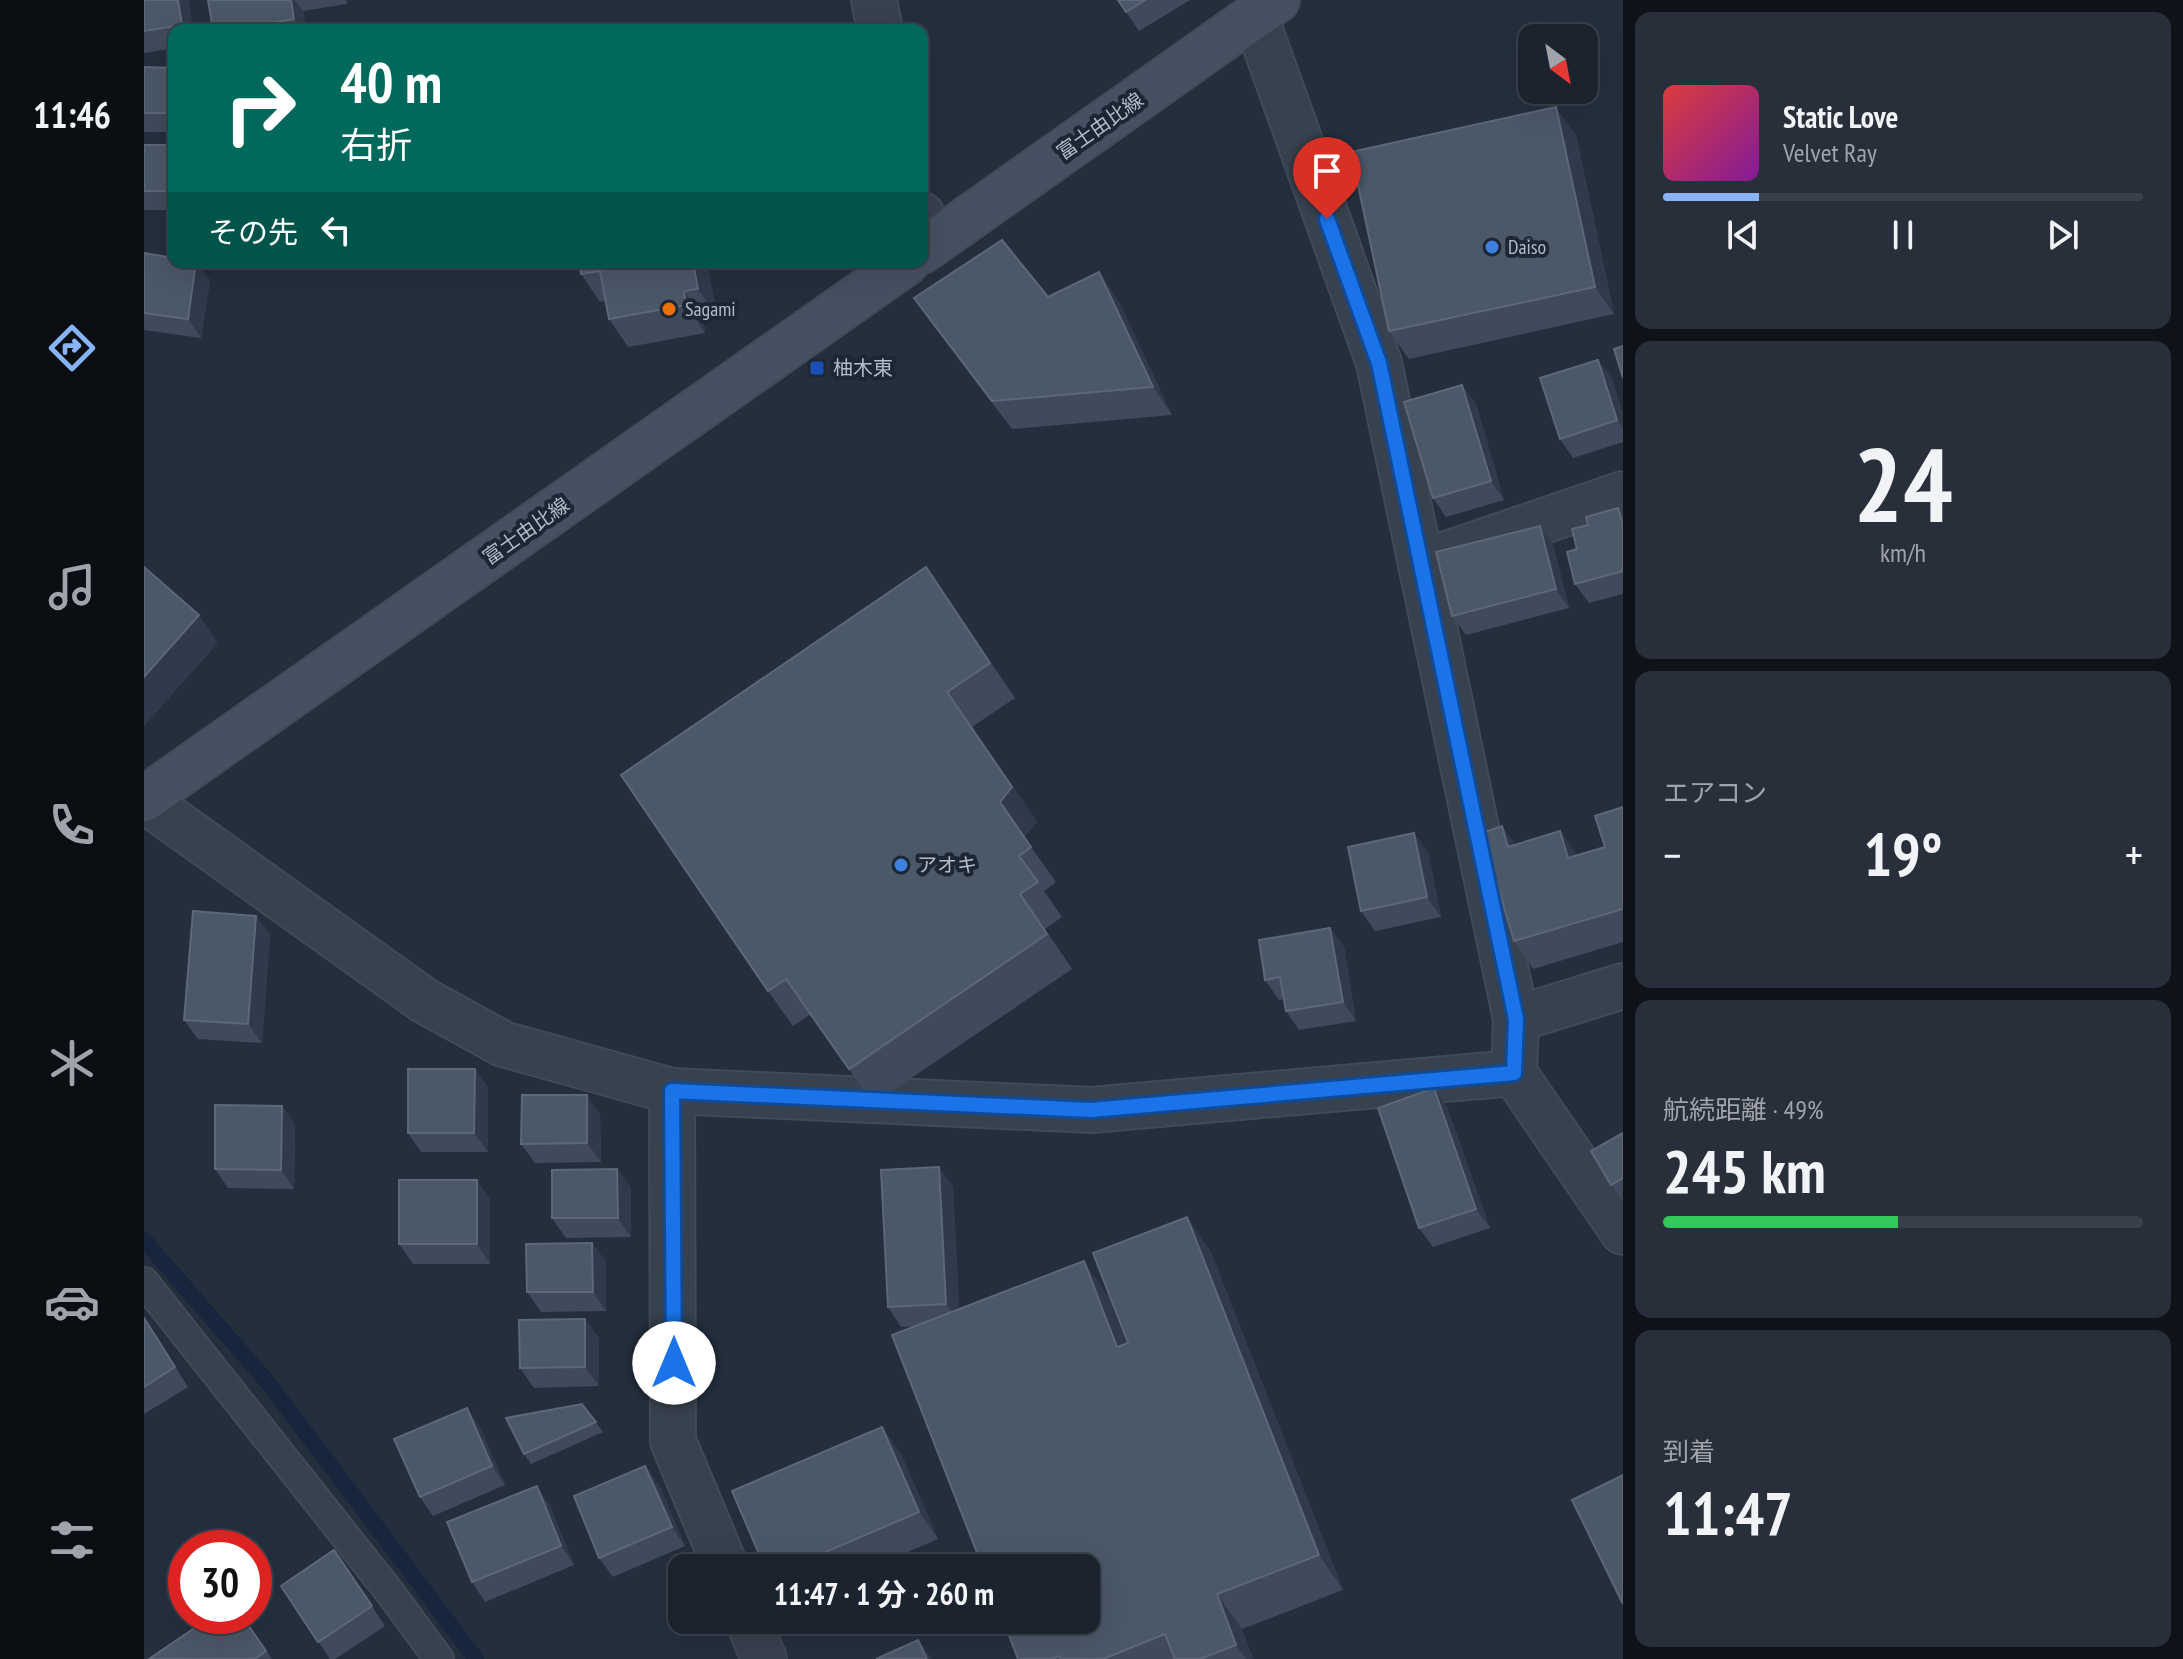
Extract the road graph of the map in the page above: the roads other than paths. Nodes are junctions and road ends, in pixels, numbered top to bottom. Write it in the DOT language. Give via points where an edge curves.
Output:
graph roads {
  1 [pos="874,0"];
  2 [pos="1261,5"];
  3 [pos="879,24"];
  4 [pos="928,238"];
  5 [pos="887,268"];
  6 [pos="1623,494"];
  7 [pos="1421,563"];
  8 [pos="144,800"];
  9 [pos="1623,986"];
  10 [pos="1516,1019"];
  11 [pos="1514,1073"];
  12 [pos="672,1091"];
  13 [pos="1623,1231"];
  14 [pos="144,1282"];
  15 [pos="720,1554"];
  16 [pos="754,1634"];
  17 [pos="439,1659"];
  18 [pos="764,1659"];
  1 -- 3 [label="street"];
  2 -- 4 [label="main road, 富士由比線"];
  2 -- 7 [label="street" via="1379,363"];
  5 -- 8 [label="main road, 富士由比線"];
  6 -- 7 [label="street"];
  7 -- 10 [label="street"];
  8 -- 12 [label="street" via="438,1008 503,1044"];
  9 -- 10 [label="street"];
  10 -- 11 [label="street"];
  11 -- 12 [label="street" via="1091,1110"];
  11 -- 13 [label="street"];
  12 -- 15 [label="street" via="673,1441"];
  14 -- 17 [label="lane"];
  16 -- 18 [label="street"];
}
